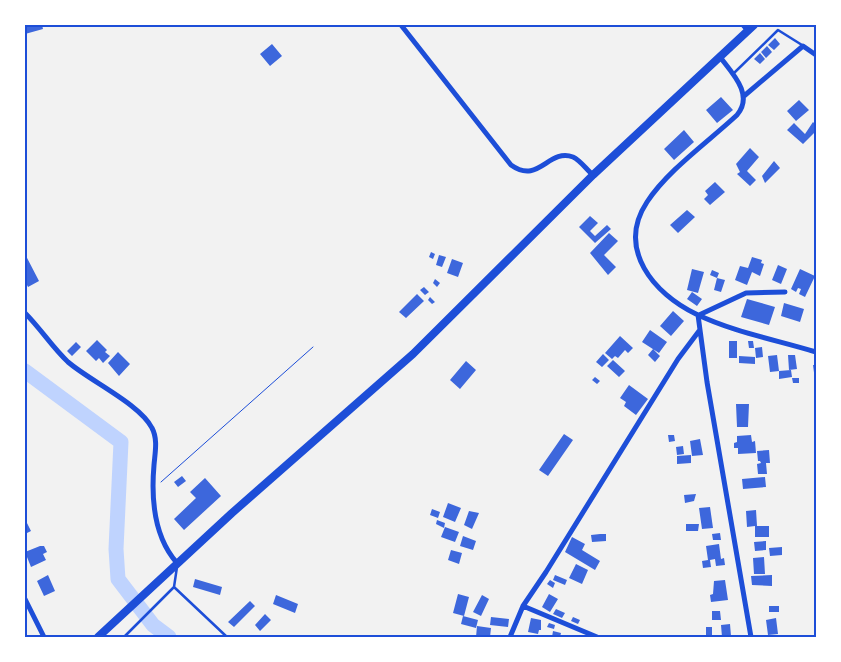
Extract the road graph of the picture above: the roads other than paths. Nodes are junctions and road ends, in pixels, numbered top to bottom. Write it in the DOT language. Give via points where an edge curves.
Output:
graph roads {
  1 [pos="401,25"];
  2 [pos="748,27"];
  3 [pos="803,46"];
  4 [pos="816,55"];
  5 [pos="720,57"];
  6 [pos="733,74"];
  7 [pos="744,96"];
  8 [pos="593,175"];
  9 [pos="785,292"];
  10 [pos="25,313"];
  11 [pos="698,315"];
  12 [pos="700,331"];
  13 [pos="816,352"];
  14 [pos="177,563"];
  15 [pos="174,586"];
  16 [pos="25,599"];
  17 [pos="523,606"];
  18 [pos="44,637"];
  19 [pos="98,637"];
  20 [pos="124,637"];
  21 [pos="227,637"];
  22 [pos="510,637"];
  23 [pos="597,637"];
  24 [pos="751,637"];
  1 -- 8 [label="street" via="511,165 526,172 560,157 573,157"];
  2 -- 5 [label="main road"];
  3 -- 4 [label="street"];
  3 -- 6 [label="lane" via="778,30"];
  3 -- 7 [label="street"];
  5 -- 6 [label="street"];
  5 -- 8 [label="main road"];
  6 -- 7 [label="street"];
  7 -- 11 [label="street" via="743,107 737,115 652,195 642,211 636,231 636,250 644,271 668,295"];
  8 -- 14 [label="main road" via="413,354"];
  9 -- 11 [label="street" via="746,293"];
  10 -- 14 [label="street" via="68,362 147,419 156,439 153,490 158,526 170,555"];
  11 -- 12 [label="street"];
  11 -- 13 [label="street"];
  12 -- 17 [label="street" via="678,359"];
  12 -- 24 [label="street"];
  14 -- 15 [label="lane"];
  14 -- 19 [label="main road"];
  15 -- 20 [label="lane"];
  15 -- 21 [label="lane"];
  16 -- 18 [label="street"];
  17 -- 22 [label="street"];
  17 -- 23 [label="street"];
}
